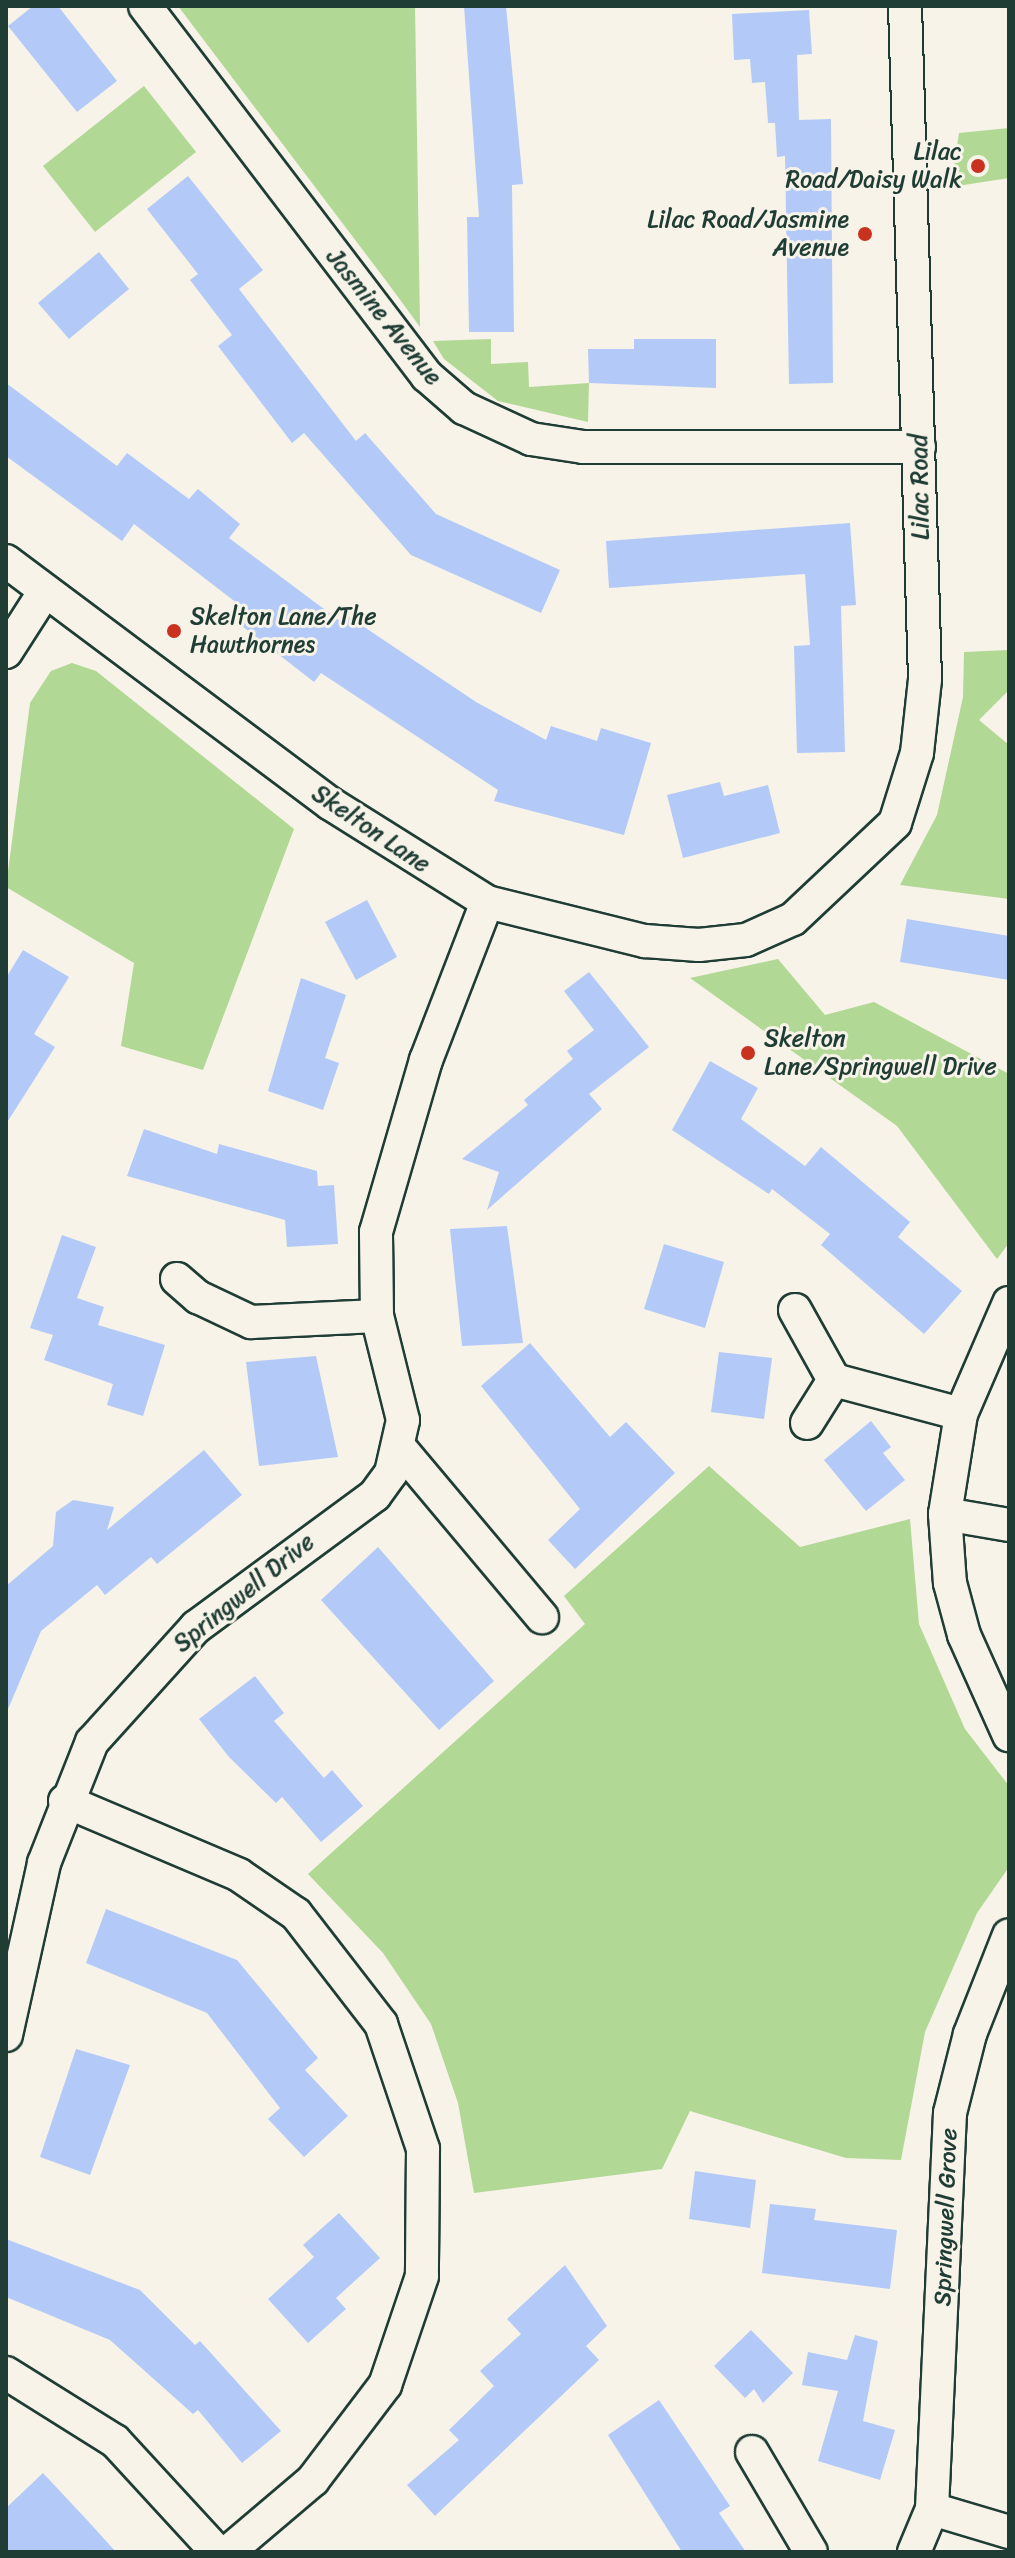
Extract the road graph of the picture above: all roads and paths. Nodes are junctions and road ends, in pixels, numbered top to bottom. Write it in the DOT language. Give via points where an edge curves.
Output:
graph roads {
  1 [pos="145,6"];
  2 [pos="905,6"];
  3 [pos="919,447"];
  4 [pos="6,561"];
  5 [pos="45,591"];
  6 [pos="6,652"];
  7 [pos="487,902"];
  8 [pos="793,919"];
  9 [pos="177,1279"];
  10 [pos="1009,1303"];
  11 [pos="795,1310"];
  12 [pos="377,1316"];
  13 [pos="834,1380"];
  14 [pos="961,1414"];
  15 [pos="807,1423"];
  16 [pos="400,1448"];
  17 [pos="945,1514"];
  18 [pos="1009,1525"];
  19 [pos="542,1617"];
  20 [pos="1009,1735"];
  21 [pos="65,1801"];
  22 [pos="1009,1935"];
  23 [pos="14,1972"];
  24 [pos="6,2035"];
  25 [pos="6,2373"];
  26 [pos="752,2452"];
  27 [pos="932,2509"];
  28 [pos="1009,2532"];
  29 [pos="217,2552"];
  30 [pos="228,2552"];
  31 [pos="811,2552"];
  32 [pos="914,2552"];
  1 -- 3 [label="street, Jasmine Avenue" via="427,376 464,408 531,439 583,447"];
  2 -- 3 [label="street, Lilac Road"];
  3 -- 8 [label="street, Lilac Road" via="925,679 909,789 873,850"];
  4 -- 5 [label="street, Skelton Lane"];
  5 -- 6 [label="street"];
  5 -- 7 [label="street, Skelton Lane" via="331,804"];
  7 -- 8 [label="street, Skelton Lane" via="645,941 699,945 746,940"];
  7 -- 12 [label="street, Springwell Drive" via="384,1192 376,1232"];
  9 -- 12 [label="street" via="251,1322"];
  10 -- 14 [label="street"];
  11 -- 13 [label="street"];
  12 -- 16 [label="street, Springwell Drive" via="403,1420"];
  13 -- 14 [label="street"];
  13 -- 15 [label="street"];
  14 -- 17 [label="street"];
  16 -- 19 [label="street"];
  16 -- 21 [label="street, Springwell Drive" via="375,1495 258,1577 137,1687 92,1742"];
  17 -- 18 [label="street"];
  17 -- 20 [label="street" via="950,1583 964,1635"];
  21 -- 23 [label="street, Springwell Drive"];
  21 -- 30 [label="street" via="239,1875 296,1914 381,2024 423,2149 422,2276 385,2385 313,2480"];
  22 -- 27 [label="street, Springwell Grove" via="970,2034 950,2113"];
  23 -- 24 [label="street, Springwell Drive"];
  25 -- 29 [label="street" via="115,2441"];
  26 -- 31 [label="street"];
  27 -- 28 [label="street"];
  27 -- 32 [label="street, Springwell Grove"];
}
